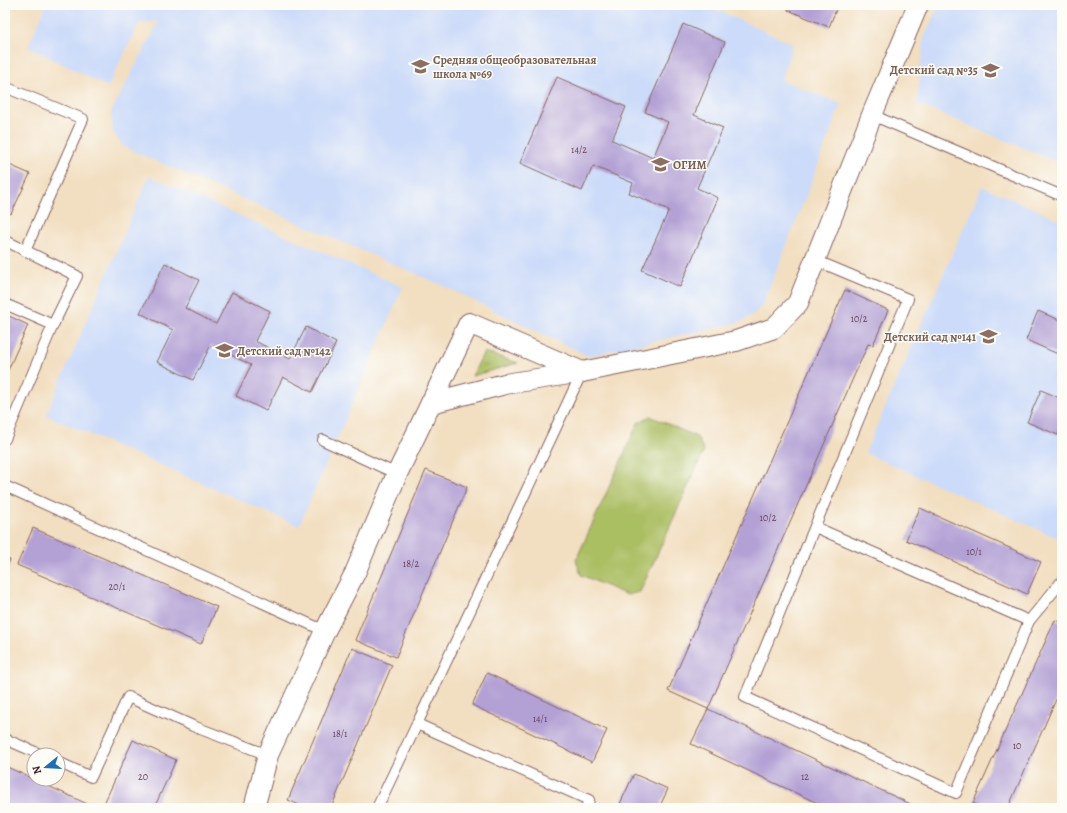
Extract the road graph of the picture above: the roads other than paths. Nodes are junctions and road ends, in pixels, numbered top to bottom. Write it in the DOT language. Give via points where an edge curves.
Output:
graph roads {
  1 [pos="918,5"];
  2 [pos="5,87"];
  3 [pos="872,115"];
  4 [pos="1062,196"];
  5 [pos="5,241"];
  6 [pos="25,251"];
  7 [pos="815,260"];
  8 [pos="5,304"];
  9 [pos="53,325"];
  10 [pos="582,372"];
  11 [pos="431,403"];
  12 [pos="5,439"];
  13 [pos="323,440"];
  14 [pos="397,474"];
  15 [pos="5,486"];
  16 [pos="815,527"];
  17 [pos="1062,581"];
  18 [pos="1029,621"];
  19 [pos="325,631"];
  20 [pos="417,724"];
  21 [pos="5,739"];
  22 [pos="26,748"];
  23 [pos="268,755"];
  24 [pos="66,766"];
  25 [pos="254,808"];
  26 [pos="377,808"];
  27 [pos="586,808"];
  1 -- 3 [label="street"];
  2 -- 6 [label="lane" via="83,119"];
  3 -- 4 [label="lane"];
  3 -- 7 [label="street"];
  5 -- 6 [label="lane"];
  6 -- 9 [label="lane" via="77,276"];
  7 -- 10 [label="street" via="798,303 774,328 736,341"];
  7 -- 16 [label="lane" via="908,299"];
  8 -- 9 [label="lane"];
  9 -- 12 [label="lane"];
  10 -- 11 [label="street" via="505,384"];
  10 -- 11 [label="street" via="469,323"];
  10 -- 20 [label="lane"];
  11 -- 14 [label="street"];
  13 -- 14 [label="lane"];
  14 -- 19 [label="street" via="355,573"];
  15 -- 19 [label="lane"];
  16 -- 18 [label="lane"];
  16 -- 18 [label="lane" via="744,697 956,793"];
  17 -- 18 [label="lane"];
  19 -- 23 [label="street"];
  20 -- 26 [label="lane"];
  20 -- 27 [label="lane" via="589,800"];
  21 -- 22 [label="lane"];
  23 -- 24 [label="lane" via="192,726 128,697 91,777"];
  23 -- 25 [label="street"];
}
